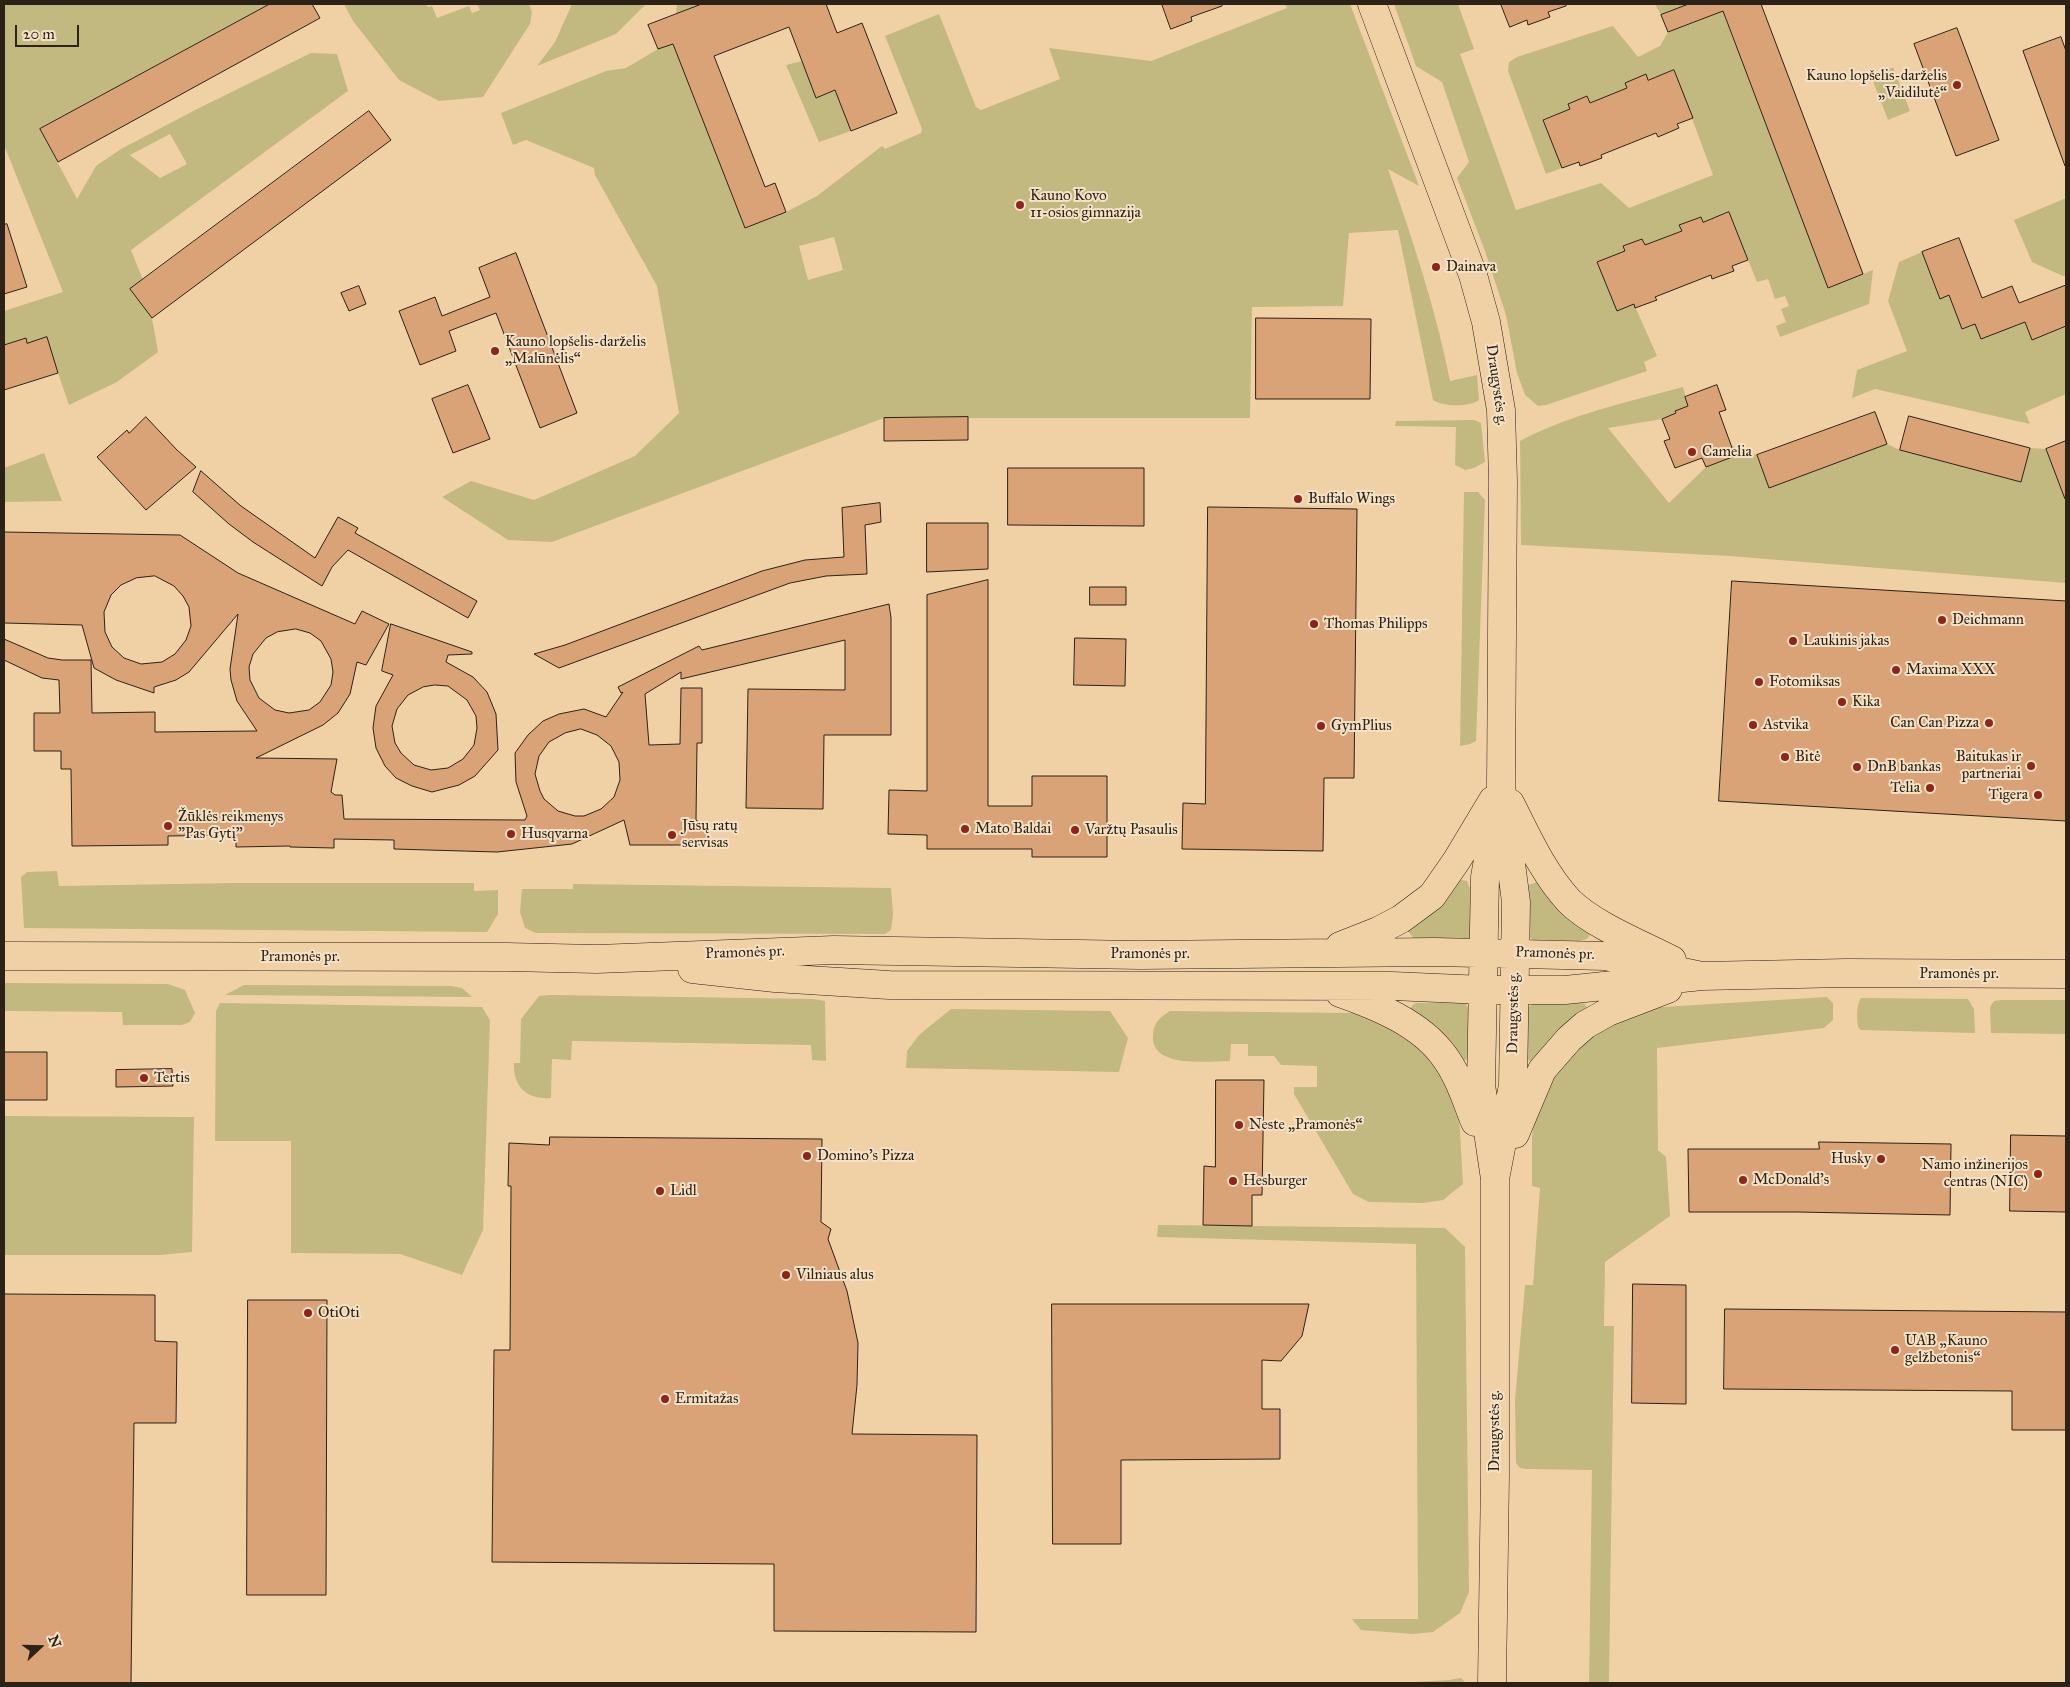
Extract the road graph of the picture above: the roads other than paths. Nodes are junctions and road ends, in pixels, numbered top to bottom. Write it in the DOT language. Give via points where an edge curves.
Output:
graph roads {
  1 [pos="1372,4"];
  2 [pos="1501,786"];
  3 [pos="1326,952"];
  4 [pos="1484,953"];
  5 [pos="1514,953"];
  6 [pos="4,956"];
  7 [pos="597,959"];
  8 [pos="2066,974"];
  9 [pos="1702,976"];
  10 [pos="1317,986"];
  11 [pos="1484,990"];
  12 [pos="1515,990"];
  13 [pos="1495,1179"];
  14 [pos="1492,1683"];
  1 -- 2 [label="main road, Draugystės g." via="1473,275 1497,376 1503,437"];
  2 -- 3 [label="main road" via="1432,896 1394,923"];
  2 -- 4 [label="main road, Draugystės g." via="1485,877"];
  2 -- 5 [label="main road, Draugystės g." via="1516,902"];
  2 -- 9 [label="main road" via="1546,873 1570,902 1600,923"];
  3 -- 4 [label="main road, Pramonės pr."];
  3 -- 7 [label="main road, Pramonės pr." via="1140,955 834,950"];
  4 -- 5 [label="main road, Pramonės pr."];
  4 -- 11 [label="main road, Draugystės g."];
  5 -- 9 [label="main road, Pramonės pr." via="1605,956"];
  5 -- 12 [label="main road, Draugystės g."];
  6 -- 7 [label="main road, Pramonės pr." via="507,956"];
  7 -- 10 [label="main road, Pramonės pr." via="775,978 889,986"];
  8 -- 9 [label="main road, Pramonės pr."];
  9 -- 12 [label="main road, Pramonės pr." via="1565,990"];
  9 -- 13 [label="main road" via="1608,1012 1569,1038 1542,1070"];
  10 -- 11 [label="main road, Pramonės pr."];
  10 -- 13 [label="main road" via="1375,1005 1431,1041 1460,1083"];
  11 -- 12 [label="main road, Pramonės pr."];
  11 -- 13 [label="main road, Draugystės g." via="1481,1085"];
  12 -- 13 [label="main road, Draugystės g." via="1513,1084"];
  13 -- 14 [label="main road, Draugystės g."];
}
